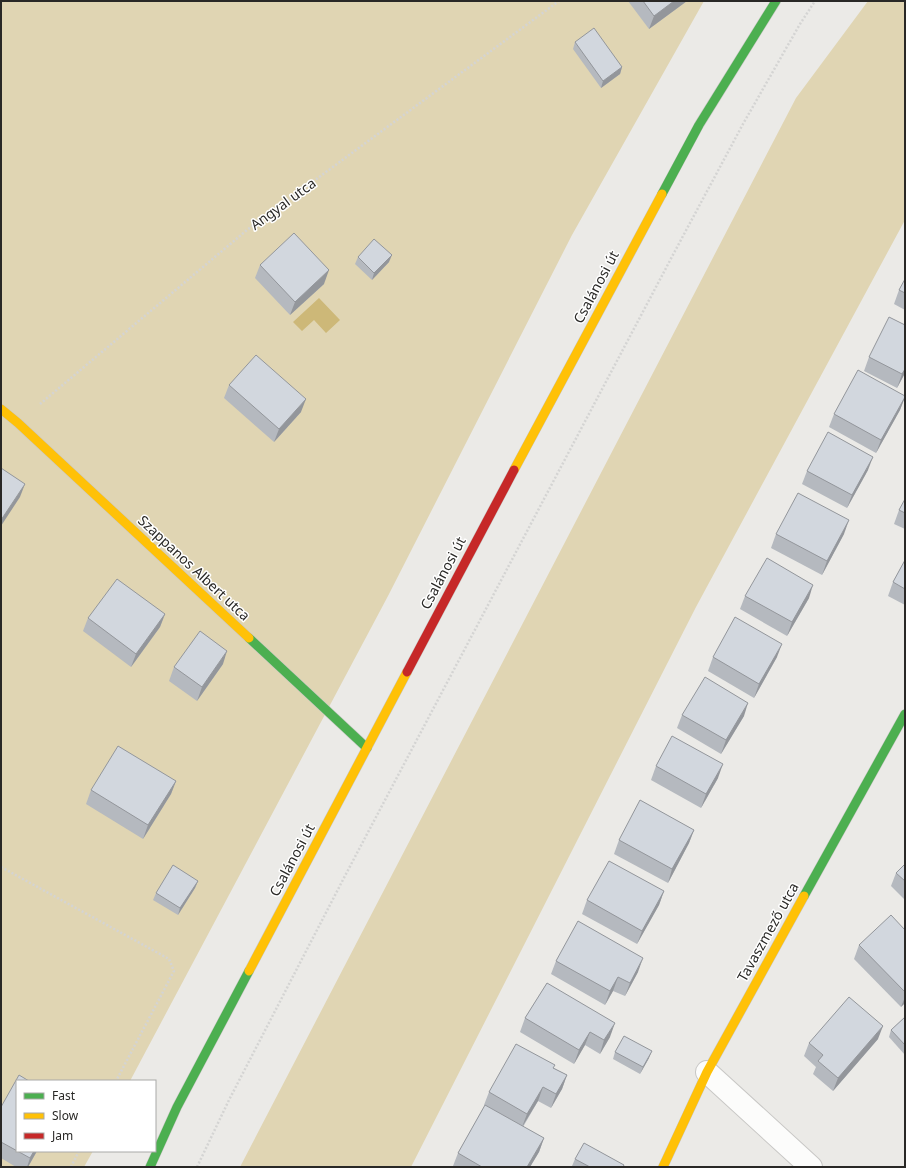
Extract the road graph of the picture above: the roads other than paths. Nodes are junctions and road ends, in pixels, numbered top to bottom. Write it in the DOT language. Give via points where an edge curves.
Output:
graph roads {
  1 [pos="776,1"];
  2 [pos="1,409"];
  3 [pos="905,714"];
  4 [pos="367,748"];
  5 [pos="707,1072"];
  6 [pos="150,1167"];
  7 [pos="663,1167"];
  8 [pos="811,1167"];
  1 -- 4 [label="street, Csalánosi út" via="699,125"];
  2 -- 4 [label="street, Szappanos Albert utca"];
  3 -- 5 [label="street, Tavaszmező utca"];
  4 -- 6 [label="street, Csalánosi út" via="177,1107"];
  5 -- 7 [label="street, Tavaszmező utca"];
  5 -- 8 [label="street"];
}
